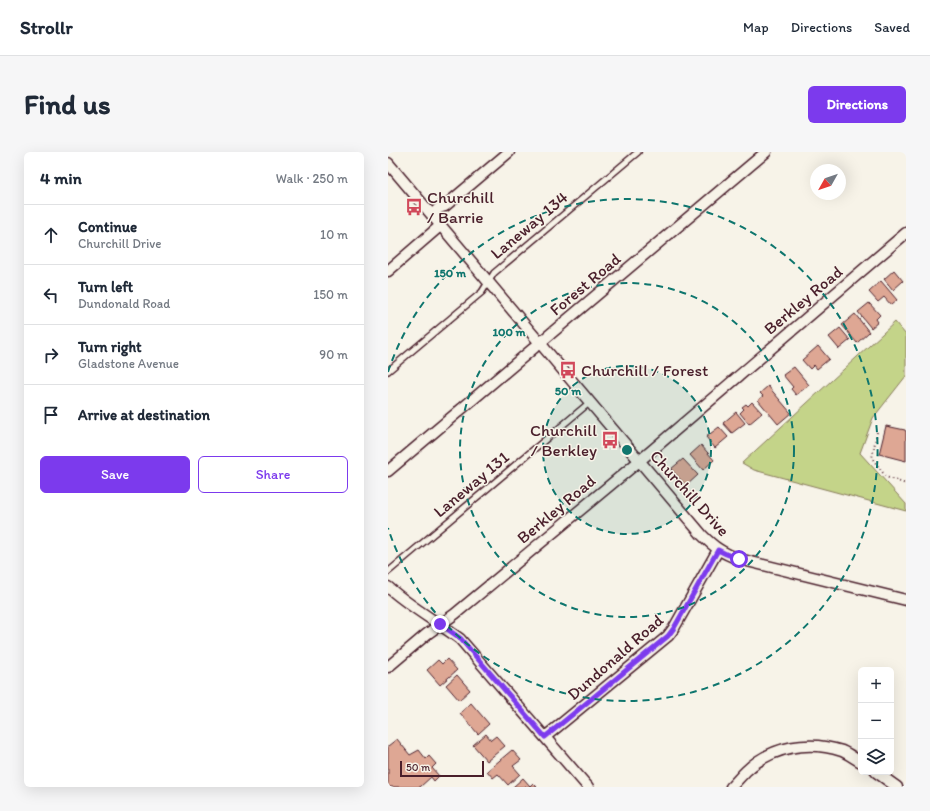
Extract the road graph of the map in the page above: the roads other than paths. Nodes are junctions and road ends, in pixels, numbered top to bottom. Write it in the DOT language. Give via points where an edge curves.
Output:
graph roads {
  1 [pos="510,152"];
  2 [pos="638,152"];
  3 [pos="766,152"];
  4 [pos="389,166"];
  5 [pos="432,216"];
  6 [pos="440,226"];
  7 [pos="906,233"];
  8 [pos="388,270"];
  9 [pos="488,283"];
  10 [pos="539,343"];
  11 [pos="388,371"];
  12 [pos="589,403"];
  13 [pos="639,461"];
  14 [pos="388,471"];
  15 [pos="718,550"];
  16 [pos="388,572"];
  17 [pos="388,587"];
  18 [pos="906,600"];
  19 [pos="440,624"];
  20 [pos="388,667"];
  21 [pos="545,737"];
  22 [pos="858,760"];
  23 [pos="880,775"];
  24 [pos="588,787"];
  25 [pos="732,787"];
  26 [pos="897,787"];
  1 -- 5 [label="street"];
  2 -- 9 [label="lane, Laneway 134" via="494,273"];
  3 -- 10 [label="street, Forest Road"];
  4 -- 5 [label="street, Churchill Drive"];
  5 -- 6 [label="street, Churchill Drive"];
  6 -- 8 [label="street"];
  6 -- 9 [label="street, Churchill Drive"];
  7 -- 13 [label="street, Berkley Road"];
  9 -- 10 [label="street, Churchill Drive"];
  9 -- 11 [label="lane, Laneway 134" via="482,292"];
  10 -- 12 [label="street, Churchill Drive"];
  10 -- 14 [label="street, Forest Road"];
  12 -- 13 [label="street, Churchill Drive"];
  12 -- 16 [label="lane, Laneway 131"];
  13 -- 15 [label="street, Churchill Drive"];
  13 -- 19 [label="street, Berkley Road"];
  15 -- 18 [label="street, Churchill Drive" via="739,559"];
  15 -- 21 [label="street, Dundonald Road" via="668,636"];
  17 -- 19 [label="street"];
  19 -- 20 [label="street, Berkley Road"];
  19 -- 21 [label="street" via="460,638"];
  21 -- 24 [label="street"];
  22 -- 25 [label="street" via="843,752 820,746 781,749 746,770"];
  23 -- 26 [label="street"];
}
